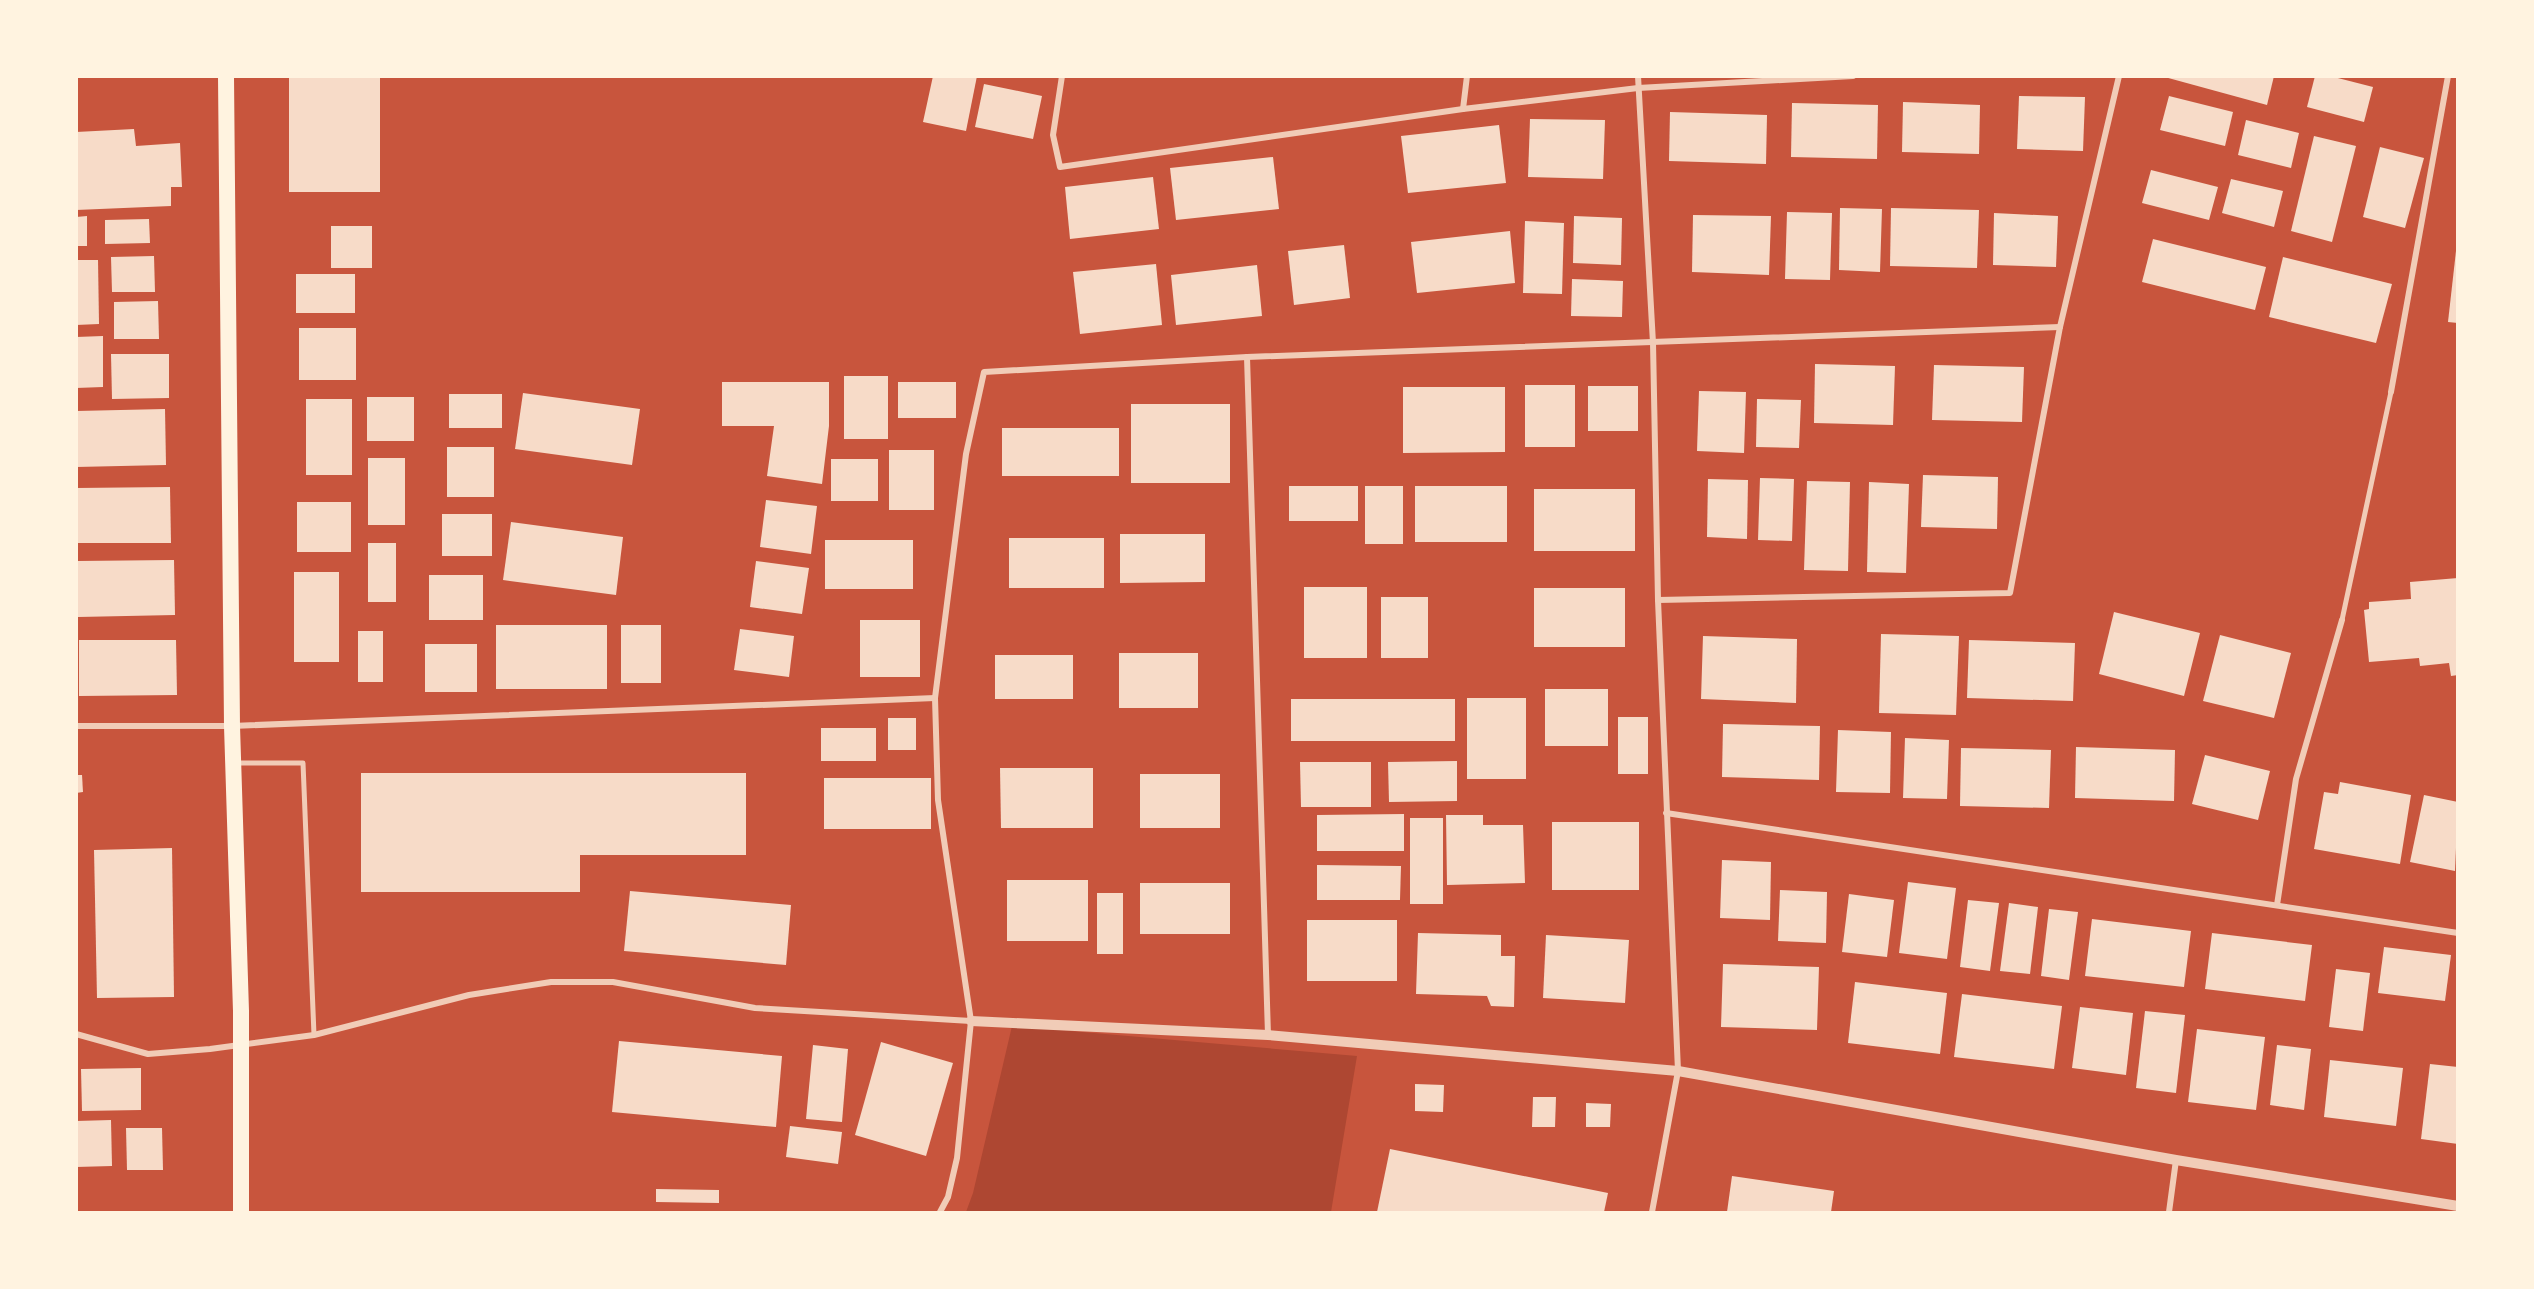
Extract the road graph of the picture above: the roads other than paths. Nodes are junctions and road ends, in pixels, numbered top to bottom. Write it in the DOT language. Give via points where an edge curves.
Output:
graph roads {
  1 [pos="226,76"];
  2 [pos="1062,76"];
  3 [pos="1467,76"];
  4 [pos="1638,76"];
  5 [pos="1852,76"];
  6 [pos="2119,76"];
  7 [pos="2448,76"];
  8 [pos="1638,88"];
  9 [pos="1463,108"];
  10 [pos="2060,327"];
  11 [pos="1653,343"];
  12 [pos="1247,357"];
  13 [pos="2391,392"];
  14 [pos="1658,600"];
  15 [pos="2342,620"];
  16 [pos="935,698"];
  17 [pos="76,726"];
  18 [pos="232,726"];
  19 [pos="234,762"];
  20 [pos="1666,813"];
  21 [pos="2277,905"];
  22 [pos="2457,933"];
  23 [pos="971,1021"];
  24 [pos="76,1034"];
  25 [pos="314,1035"];
  26 [pos="1268,1035"];
  27 [pos="1678,1071"];
  28 [pos="2176,1160"];
  29 [pos="2457,1206"];
  30 [pos="242,1212"];
  31 [pos="940,1212"];
  32 [pos="1652,1212"];
  33 [pos="2169,1212"];
  1 -- 18 [label="highway"];
  2 -- 9 [label="street" via="1053,135 1060,167"];
  3 -- 9 [label="street"];
  4 -- 8 [label="street"];
  5 -- 8 [label="street"];
  6 -- 10 [label="street"];
  7 -- 13 [label="street"];
  8 -- 9 [label="street"];
  8 -- 11 [label="street"];
  10 -- 11 [label="street"];
  10 -- 14 [label="street" via="2010,593"];
  11 -- 12 [label="street"];
  11 -- 14 [label="street"];
  12 -- 16 [label="street" via="984,372 966,454"];
  12 -- 26 [label="street"];
  13 -- 15 [label="street"];
  14 -- 20 [label="street"];
  15 -- 21 [label="street" via="2296,779"];
  16 -- 18 [label="street"];
  16 -- 23 [label="street" via="939,800"];
  17 -- 18 [label="street"];
  18 -- 19 [label="highway"];
  19 -- 25 [label="street" via="303,763"];
  19 -- 30 [label="highway"];
  20 -- 21 [label="street"];
  20 -- 27 [label="street"];
  21 -- 22 [label="street"];
  23 -- 25 [label="street" via="755,1008 613,982 551,982 469,995"];
  23 -- 26 [label="street"];
  23 -- 31 [label="street" via="957,1158 948,1197"];
  24 -- 25 [label="street" via="148,1054"];
  26 -- 27 [label="street"];
  27 -- 28 [label="street"];
  27 -- 32 [label="street"];
  28 -- 29 [label="street"];
  28 -- 33 [label="street"];
}
